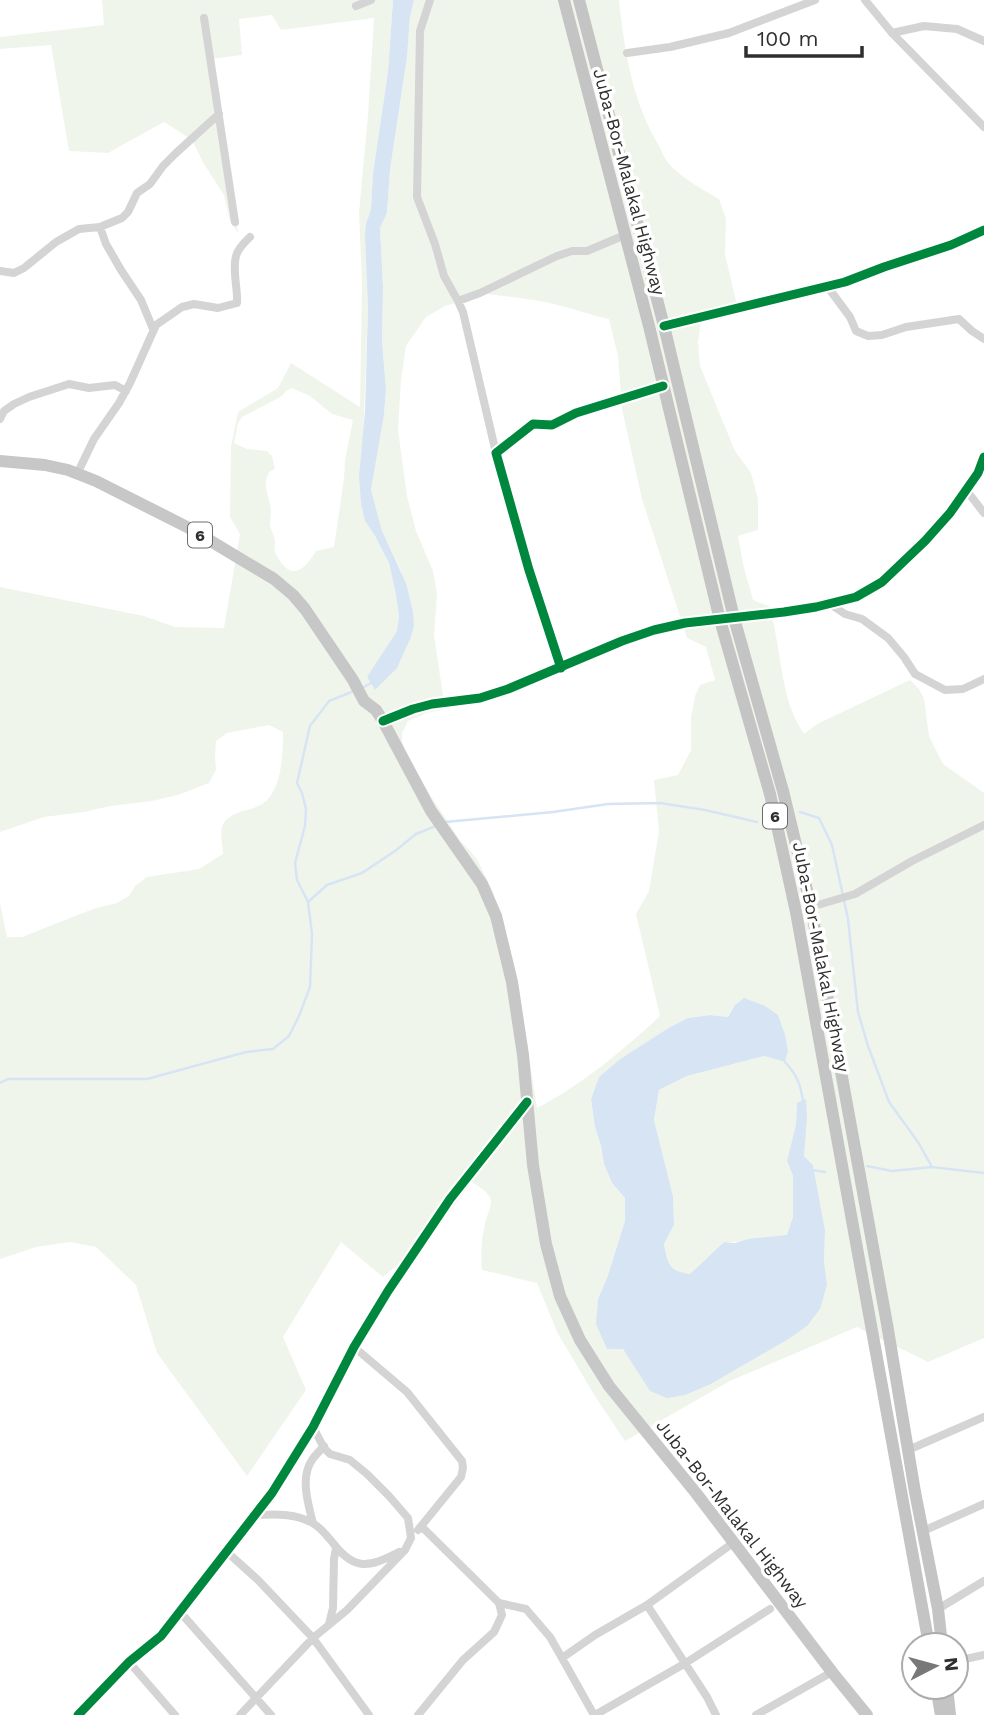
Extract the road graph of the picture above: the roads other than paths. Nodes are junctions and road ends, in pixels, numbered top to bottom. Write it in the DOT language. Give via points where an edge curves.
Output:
graph roads {
  1 [pos="371,0"];
  2 [pos="430,0"];
  3 [pos="564,0"];
  4 [pos="579,0"];
  5 [pos="815,0"];
  6 [pos="865,0"];
  7 [pos="356,6"];
  8 [pos="204,18"];
  9 [pos="892,33"];
  10 [pos="984,41"];
  11 [pos="627,53"];
  12 [pos="219,114"];
  13 [pos="984,127"];
  14 [pos="235,222"];
  15 [pos="100,228"];
  16 [pos="984,230"];
  17 [pos="625,235"];
  18 [pos="250,237"];
  19 [pos="0,271"];
  20 [pos="827,286"];
  21 [pos="457,301"];
  22 [pos="664,326"];
  23 [pos="153,329"];
  24 [pos="984,339"];
  25 [pos="663,386"];
  26 [pos="126,391"];
  27 [pos="0,419"];
  28 [pos="496,453"];
  29 [pos="984,455"];
  30 [pos="0,461"];
  31 [pos="77,474"];
  32 [pos="984,513"];
  33 [pos="830,604"];
  34 [pos="734,618"];
  35 [pos="720,620"];
  36 [pos="561,667"];
  37 [pos="984,679"];
  38 [pos="383,721"];
  39 [pos="984,825"];
  40 [pos="811,906"];
  41 [pos="527,1102"];
  42 [pos="354,1347"];
  43 [pos="984,1417"];
  44 [pos="313,1426"];
  45 [pos="324,1447"];
  46 [pos="908,1450"];
  47 [pos="984,1504"];
  48 [pos="255,1514"];
  49 [pos="313,1523"];
  50 [pos="421,1526"];
  51 [pos="923,1531"];
  52 [pos="411,1538"];
  53 [pos="733,1543"];
  54 [pos="336,1548"];
  55 [pos="405,1550"];
  56 [pos="227,1552"];
  57 [pos="984,1581"];
  58 [pos="499,1604"];
  59 [pos="647,1605"];
  60 [pos="769,1609"];
  61 [pos="938,1609"];
  62 [pos="180,1612"];
  63 [pos="329,1625"];
  64 [pos="926,1631"];
  65 [pos="940,1631"];
  66 [pos="313,1638"];
  67 [pos="562,1658"];
  68 [pos="129,1662"];
  69 [pos="684,1664"];
  70 [pos="832,1672"];
  71 [pos="255,1699"];
  72 [pos="78,1715"];
  73 [pos="175,1715"];
  74 [pos="240,1715"];
  75 [pos="271,1715"];
  76 [pos="369,1715"];
  77 [pos="418,1715"];
  78 [pos="594,1715"];
  79 [pos="716,1715"];
  80 [pos="756,1715"];
  81 [pos="867,1715"];
  1 -- 7 [label="street"];
  2 -- 21 [label="street" via="420,31 416,197"];
  3 -- 17 [label="highway, Juba-Bor-Malakal Highway / 6"];
  4 -- 22 [label="highway, Juba-Bor-Malakal Highway / 6"];
  5 -- 11 [label="street" via="729,33"];
  6 -- 9 [label="street"];
  8 -- 12 [label="street"];
  9 -- 10 [label="street" via="924,26 957,29"];
  9 -- 13 [label="street"];
  12 -- 14 [label="street"];
  12 -- 15 [label="street" via="137,193 122,218"];
  15 -- 19 [label="street" via="79,229 24,268 14,273"];
  15 -- 23 [label="street"];
  16 -- 20 [label="street"];
  17 -- 21 [label="street" via="587,251 572,251"];
  17 -- 25 [label="highway, Juba-Bor-Malakal Highway / 6"];
  18 -- 23 [label="street" via="236,256 237,303 218,308 182,307"];
  20 -- 22 [label="street"];
  20 -- 24 [label="street" via="856,331 868,336 959,319"];
  21 -- 28 [label="street"];
  22 -- 34 [label="highway, Juba-Bor-Malakal Highway / 6"];
  23 -- 26 [label="street"];
  25 -- 28 [label="street" via="552,425 533,424"];
  25 -- 35 [label="highway, Juba-Bor-Malakal Highway / 6"];
  26 -- 27 [label="street" via="115,386 69,384 14,404"];
  26 -- 31 [label="street"];
  28 -- 36 [label="street"];
  29 -- 32 [label="street" via="967,491"];
  29 -- 33 [label="street" via="978,473 925,541 882,582 856,597"];
  30 -- 31 [label="main road, Juba-Bor-Malakal Highway / 6"];
  31 -- 38 [label="main road, Juba-Bor-Malakal Highway / 6" via="189,528 274,579 304,609 364,701"];
  33 -- 34 [label="street"];
  33 -- 37 [label="street" via="888,638 915,674 945,690 963,690"];
  34 -- 35 [label="street"];
  34 -- 40 [label="highway, Juba-Bor-Malakal Highway / 6"];
  35 -- 36 [label="street" via="654,630"];
  35 -- 64 [label="highway, Juba-Bor-Malakal Highway / 6" via="770,794 796,912"];
  36 -- 38 [label="street" via="480,698 432,704"];
  38 -- 41 [label="main road, Juba-Bor-Malakal Highway / 6" via="432,811 477,876 496,916 512,982"];
  39 -- 40 [label="street" via="855,894"];
  40 -- 46 [label="highway, Juba-Bor-Malakal Highway / 6"];
  41 -- 42 [label="street" via="450,1199"];
  41 -- 53 [label="main road, Juba-Bor-Malakal Highway / 6" via="546,1244 569,1318 609,1386"];
  42 -- 44 [label="street"];
  42 -- 50 [label="street" via="407,1392 462,1461 461,1477"];
  43 -- 46 [label="street"];
  44 -- 45 [label="street"];
  44 -- 48 [label="street"];
  45 -- 49 [label="street" via="307,1472"];
  45 -- 52 [label="street" via="368,1474 408,1518"];
  46 -- 51 [label="highway, Juba-Bor-Malakal Highway / 6"];
  47 -- 51 [label="street"];
  48 -- 49 [label="street"];
  48 -- 56 [label="street"];
  49 -- 54 [label="street"];
  50 -- 52 [label="street"];
  50 -- 58 [label="street"];
  51 -- 61 [label="highway, Juba-Bor-Malakal Highway / 6"];
  52 -- 55 [label="street"];
  53 -- 59 [label="street"];
  53 -- 70 [label="main road, Juba-Bor-Malakal Highway / 6"];
  54 -- 55 [label="street" via="362,1565"];
  54 -- 63 [label="street"];
  55 -- 63 [label="street"];
  56 -- 62 [label="street"];
  56 -- 66 [label="street"];
  57 -- 61 [label="street"];
  58 -- 67 [label="street" via="526,1609"];
  58 -- 77 [label="street" via="502,1615 494,1632 463,1660"];
  59 -- 67 [label="street"];
  59 -- 69 [label="street"];
  60 -- 69 [label="street"];
  61 -- 65 [label="highway, Juba-Bor-Malakal Highway / 6"];
  62 -- 68 [label="street" via="161,1636"];
  62 -- 71 [label="street"];
  63 -- 66 [label="street"];
  66 -- 71 [label="street"];
  66 -- 76 [label="street"];
  67 -- 78 [label="street"];
  68 -- 72 [label="street"];
  68 -- 73 [label="street"];
  69 -- 78 [label="street"];
  69 -- 79 [label="street"];
  70 -- 80 [label="street"];
  70 -- 81 [label="main road, Juba-Bor-Malakal Highway / 6"];
  71 -- 74 [label="street"];
  71 -- 75 [label="street"];
}
